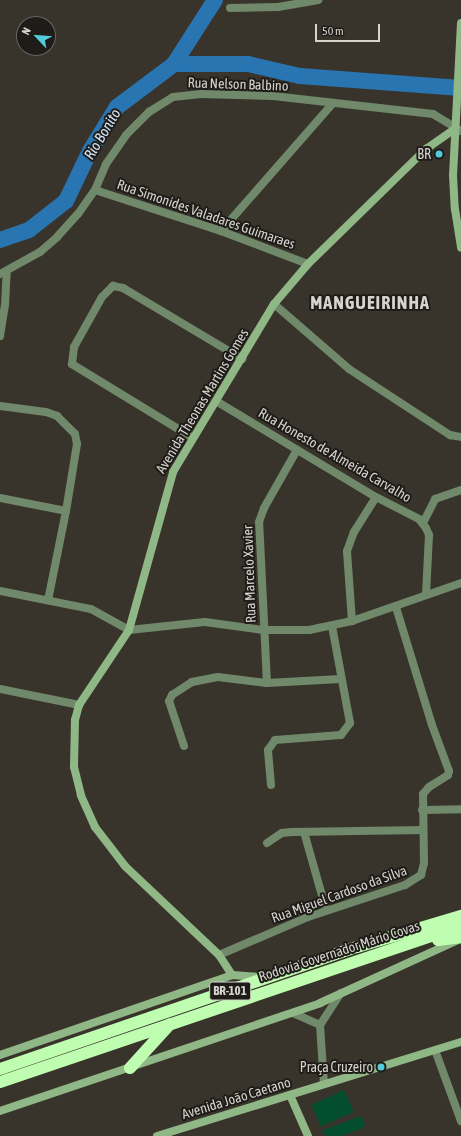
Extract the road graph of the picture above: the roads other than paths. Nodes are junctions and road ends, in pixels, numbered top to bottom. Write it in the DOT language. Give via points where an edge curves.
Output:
graph roads {
  1 [pos="318,0"];
  2 [pos="230,8"];
  3 [pos="461,23"];
  4 [pos="333,103"];
  5 [pos="458,130"];
  6 [pos="96,190"];
  7 [pos="221,231"];
  8 [pos="461,248"];
  9 [pos="308,264"];
  10 [pos="4,272"];
  11 [pos="274,304"];
  12 [pos="0,336"];
  13 [pos="242,359"];
  14 [pos="216,401"];
  15 [pos="0,406"];
  16 [pos="461,437"];
  17 [pos="193,438"];
  18 [pos="298,450"];
  19 [pos="461,490"];
  20 [pos="376,497"];
  21 [pos="0,498"];
  22 [pos="66,512"];
  23 [pos="423,524"];
  24 [pos="461,583"];
  25 [pos="0,591"];
  26 [pos="426,594"];
  27 [pos="48,600"];
  28 [pos="396,607"];
  29 [pos="352,621"];
  30 [pos="332,626"];
  31 [pos="129,630"];
  32 [pos="264,630"];
  33 [pos="340,679"];
  34 [pos="267,683"];
  35 [pos="0,689"];
  36 [pos="79,705"];
  37 [pos="184,746"];
  38 [pos="271,785"];
  39 [pos="461,809"];
  40 [pos="422,810"];
  41 [pos="423,830"];
  42 [pos="304,832"];
  43 [pos="267,843"];
  44 [pos="326,910"];
  45 [pos="461,916"];
  46 [pos="461,926"];
  47 [pos="461,938"];
  48 [pos="404,946"];
  49 [pos="219,955"];
  50 [pos="232,975"];
  51 [pos="271,978"];
  52 [pos="341,993"];
  53 [pos="293,1013"];
  54 [pos="171,1023"];
  55 [pos="320,1025"];
  56 [pos="461,1042"];
  57 [pos="435,1050"];
  58 [pos="0,1055"];
  59 [pos="130,1068"];
  60 [pos="0,1069"];
  61 [pos="12,1077"];
  62 [pos="0,1082"];
  63 [pos="324,1084"];
  64 [pos="0,1086"];
  65 [pos="290,1095"];
  66 [pos="0,1111"];
  67 [pos="461,1121"];
  68 [pos="157,1136"];
  69 [pos="308,1136"];
  1 -- 2 [label="street" via="278,7"];
  3 -- 5 [label="street"];
  4 -- 5 [label="street, Rua Nelson Balbino" via="433,114"];
  4 -- 6 [label="street, Rua Nelson Balbino" via="241,95 173,96 149,112 126,135 106,164"];
  4 -- 7 [label="street"];
  5 -- 8 [label="street" via="455,209"];
  5 -- 9 [label="street, Avenida Theonas Martins Gomes" via="426,149"];
  6 -- 7 [label="street, Rua Simonides Valadares Guimaraes"];
  6 -- 10 [label="street, Rua Nelson Balbino" via="57,237 40,252"];
  7 -- 9 [label="street, Rua Simonides Valadares Guimaraes"];
  9 -- 11 [label="street, Avenida Theonas Martins Gomes"];
  10 -- 12 [label="street" via="5,305"];
  11 -- 13 [label="street, Avenida Theonas Martins Gomes"];
  11 -- 16 [label="street" via="349,369 450,435"];
  13 -- 14 [label="street, Avenida Theonas Martins Gomes"];
  13 -- 17 [label="street" via="117,286 110,288 102,297 74,347 71,359 76,367"];
  14 -- 17 [label="street, Avenida Theonas Martins Gomes"];
  14 -- 18 [label="street, Rua Honesto de Almeida Carvalho"];
  15 -- 22 [label="street" via="46,412 57,416 75,434 77,444"];
  17 -- 31 [label="street, Avenida Theonas Martins Gomes" via="168,484"];
  18 -- 20 [label="street, Rua Honesto de Almeida Carvalho"];
  18 -- 32 [label="street, Rua Marcelo Xavier" via="264,508 259,522"];
  19 -- 23 [label="street" via="435,499"];
  20 -- 23 [label="street, Rua Honesto de Almeida Carvalho" via="411,514"];
  20 -- 29 [label="street" via="354,532 347,551"];
  21 -- 22 [label="street"];
  22 -- 27 [label="street"];
  23 -- 26 [label="street" via="429,542"];
  24 -- 26 [label="street"];
  25 -- 27 [label="street"];
  26 -- 28 [label="street"];
  27 -- 31 [label="street" via="91,610"];
  28 -- 29 [label="street"];
  28 -- 40 [label="street, Rua Miguel Cardoso da Silva" via="449,771 443,779 425,791"];
  29 -- 30 [label="street"];
  30 -- 32 [label="street"];
  30 -- 33 [label="street"];
  31 -- 32 [label="street" via="205,622"];
  31 -- 36 [label="street, Avenida Theonas Martins Gomes"];
  32 -- 34 [label="street, Rua Marcelo Xavier"];
  33 -- 34 [label="street"];
  33 -- 38 [label="street" via="349,711 348,728 341,734 275,740 268,750"];
  34 -- 37 [label="street" via="234,678 203,678 172,695 169,705"];
  35 -- 36 [label="street"];
  36 -- 49 [label="street, Avenida Theonas Martins Gomes" via="73,732 74,767 81,795 95,827 125,866"];
  39 -- 40 [label="street"];
  40 -- 41 [label="street, Rua Miguel Cardoso da Silva"];
  41 -- 42 [label="street"];
  41 -- 44 [label="street, Rua Miguel Cardoso da Silva" via="424,863 418,878 405,885"];
  42 -- 43 [label="street" via="282,833"];
  42 -- 44 [label="street"];
  44 -- 49 [label="street, Rua Miguel Cardoso da Silva"];
  45 -- 51 [label="highway, Rodovia Governador Mário Covas / BR-101" via="358,947"];
  46 -- 48 [label="highway, Rodovia Governador Mário Covas / BR-101"];
  47 -- 48 [label="highway"];
  47 -- 52 [label="street"];
  48 -- 54 [label="highway, Rodovia Governador Mário Covas / BR-101"];
  49 -- 50 [label="street, Avenida Theonas Martins Gomes"];
  50 -- 51 [label="street"];
  50 -- 58 [label="street"];
  51 -- 60 [label="highway, Rodovia Governador Mário Covas / BR-101"];
  52 -- 53 [label="street"];
  52 -- 55 [label="street"];
  53 -- 55 [label="street"];
  53 -- 59 [label="street"];
  54 -- 59 [label="highway"];
  54 -- 61 [label="highway, Rodovia Governador Mário Covas / BR-101"];
  55 -- 63 [label="street"];
  56 -- 57 [label="street, Avenida João Caetano"];
  57 -- 63 [label="street, Avenida João Caetano"];
  57 -- 67 [label="street"];
  59 -- 66 [label="street"];
  61 -- 62 [label="highway, Rodovia Governador Mário Covas / BR-101"];
  61 -- 64 [label="highway"];
  63 -- 65 [label="street, Avenida João Caetano"];
  65 -- 68 [label="street, Avenida João Caetano"];
  65 -- 69 [label="street"];
}
